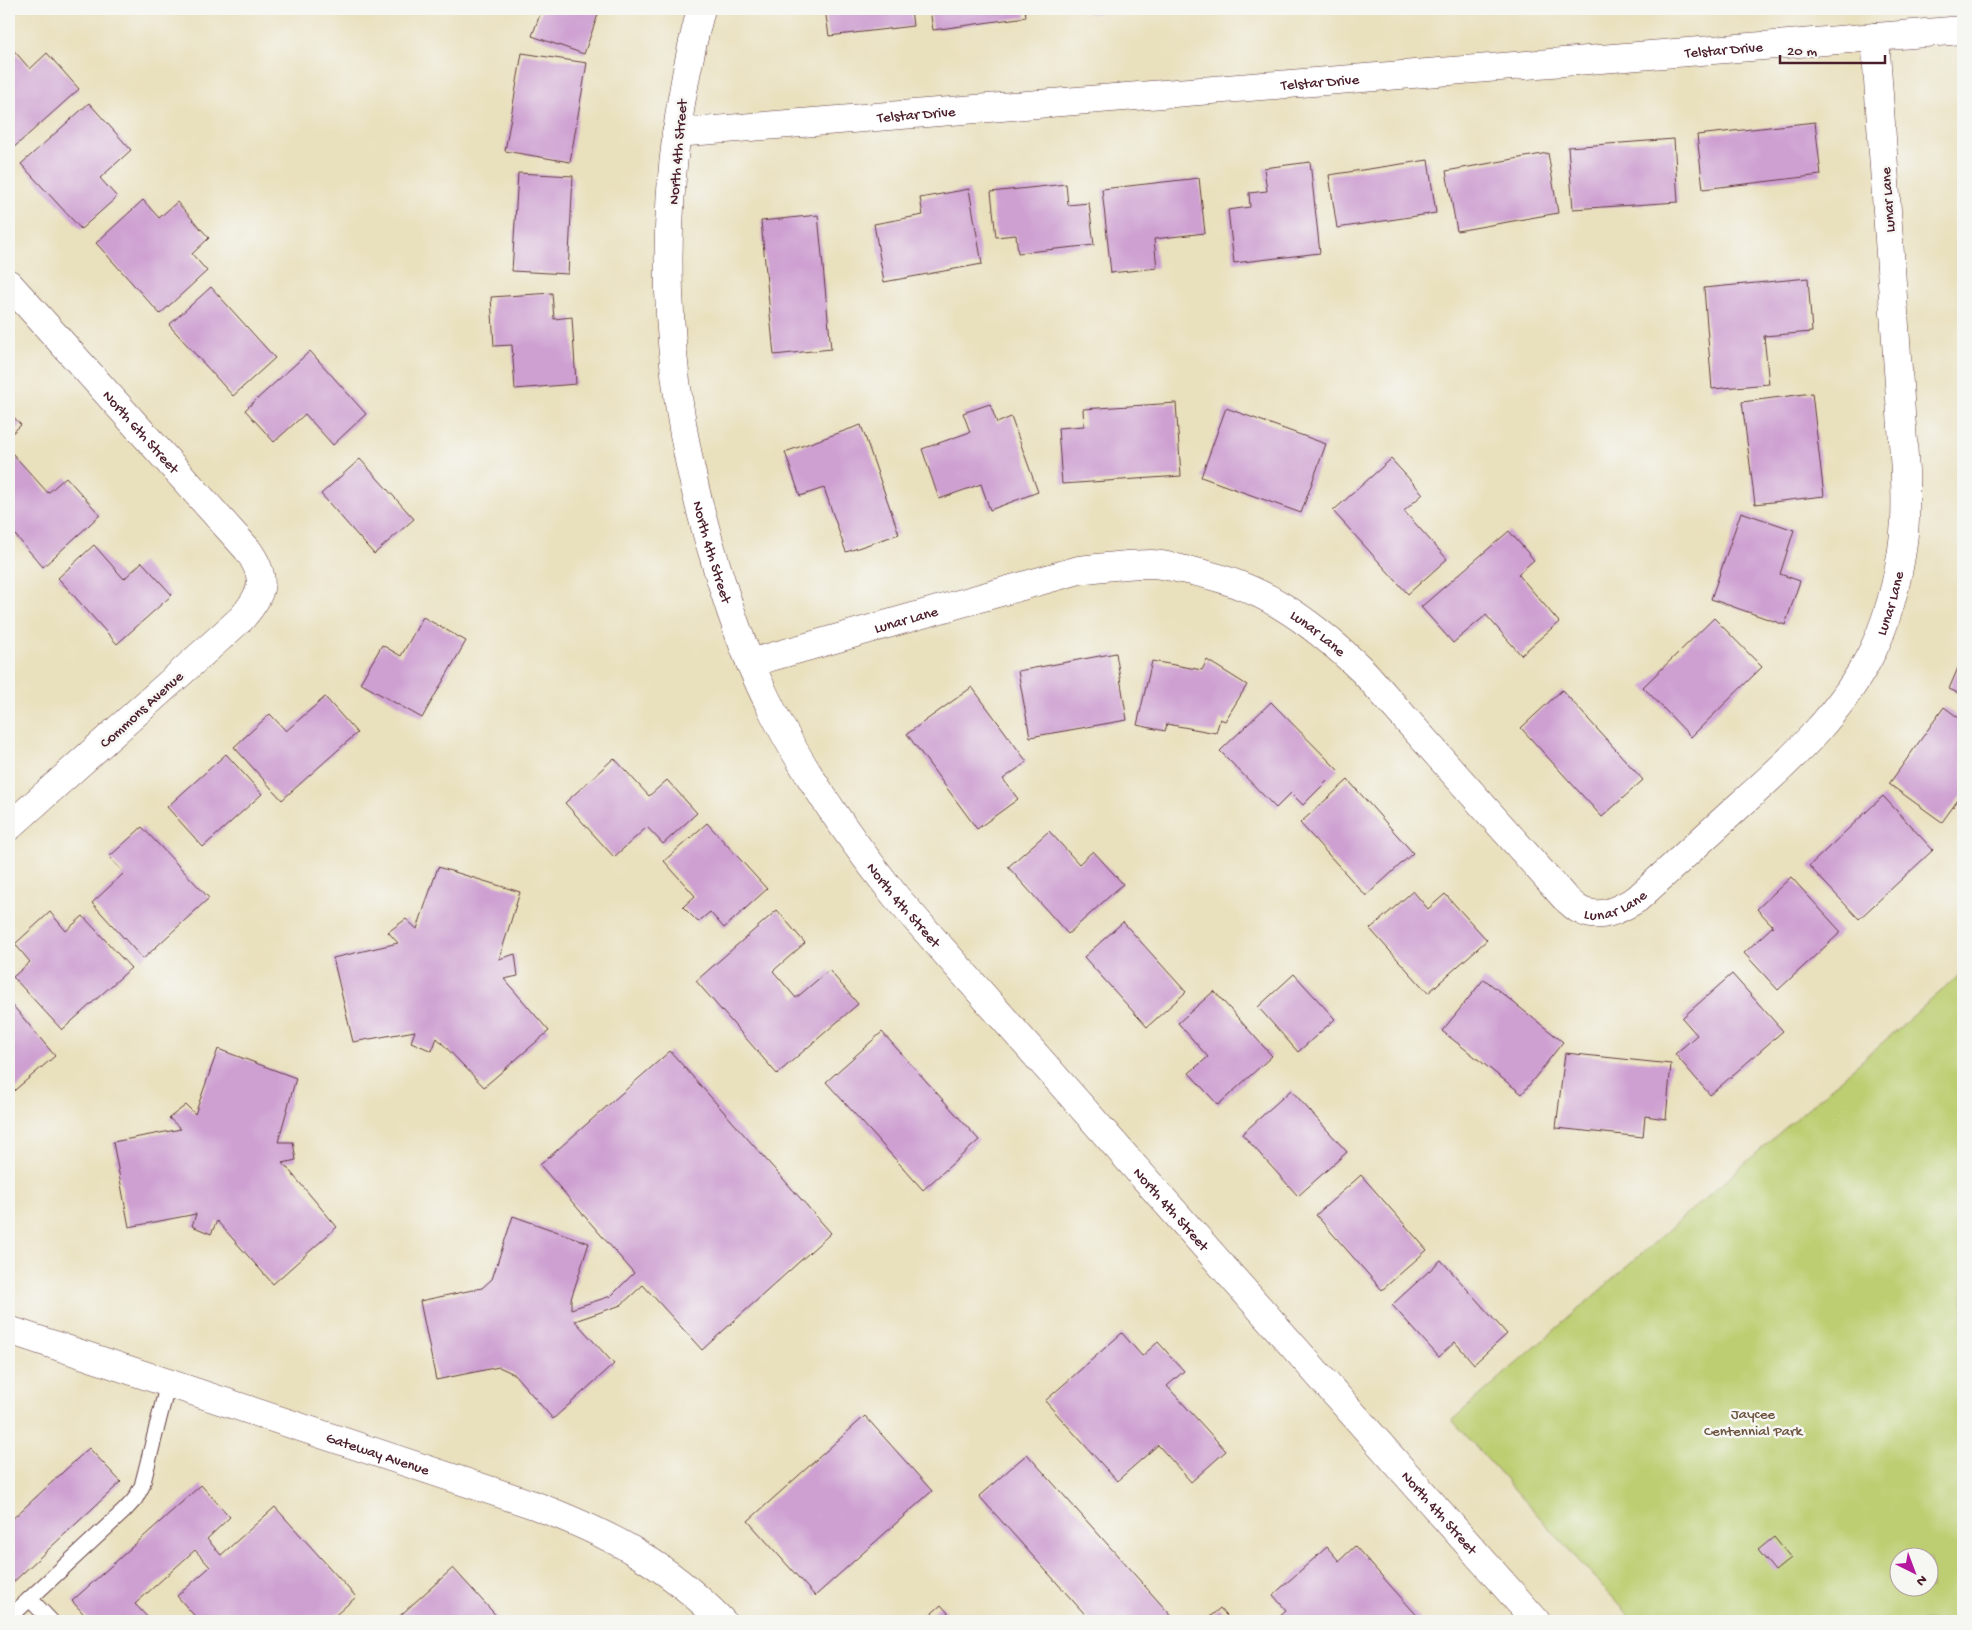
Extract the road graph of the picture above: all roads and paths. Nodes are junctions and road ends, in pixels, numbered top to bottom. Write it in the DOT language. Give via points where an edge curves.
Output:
graph roads {
  1 [pos="701,9"];
  2 [pos="1963,30"];
  3 [pos="1875,38"];
  4 [pos="676,133"];
  5 [pos="9,284"];
  6 [pos="263,583"];
  7 [pos="750,664"];
  8 [pos="9,827"];
  9 [pos="9,1330"];
  10 [pos="168,1383"];
  11 [pos="30,1599"];
  12 [pos="9,1618"];
  13 [pos="51,1621"];
  14 [pos="722,1621"];
  15 [pos="1536,1621"];
  1 -- 4 [label="street, North 4th Street"];
  2 -- 3 [label="street, Telstar Drive"];
  3 -- 4 [label="street, Telstar Drive"];
  3 -- 7 [label="street, Lunar Lane" via="1906,471 1905,521 1899,567 1888,611 1875,647 1828,721 1791,760 1636,899 1618,910 1600,915 1580,911 1564,897 1364,672 1308,622 1279,603 1241,585 1198,572 1153,564 1079,570"];
  4 -- 7 [label="street, North 4th Street" via="668,310 674,380 702,522"];
  5 -- 6 [label="street, North 6th Street" via="248,549"];
  6 -- 8 [label="street, Commons Avenue" via="259,595 242,618"];
  7 -- 15 [label="street, North 4th Street" via="770,707 823,798 897,898"];
  9 -- 10 [label="street, Gateway Avenue"];
  10 -- 11 [label="lane" via="147,1471 135,1499"];
  10 -- 14 [label="street, Gateway Avenue" via="571,1519 642,1555 701,1600"];
  11 -- 12 [label="lane"];
  11 -- 13 [label="lane"];
}
